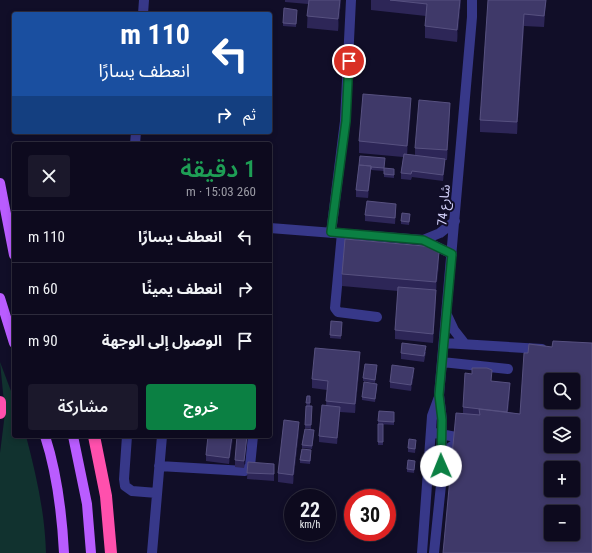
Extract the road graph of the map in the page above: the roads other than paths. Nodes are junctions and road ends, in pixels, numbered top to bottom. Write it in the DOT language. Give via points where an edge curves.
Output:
graph roads {
  1 [pos="144,0"];
  2 [pos="351,0"];
  3 [pos="475,1"];
  4 [pos="143,12"];
  5 [pos="0,183"];
  6 [pos="455,221"];
  7 [pos="272,228"];
  8 [pos="331,232"];
  9 [pos="342,233"];
  10 [pos="423,240"];
  11 [pos="12,245"];
  12 [pos="452,254"];
  13 [pos="0,298"];
  14 [pos="447,314"];
  15 [pos="377,317"];
  16 [pos="12,337"];
  17 [pos="444,343"];
  18 [pos="465,344"];
  19 [pos="553,350"];
  20 [pos="442,362"];
  21 [pos="508,369"];
  22 [pos="439,395"];
  23 [pos="0,402"];
  24 [pos="0,413"];
  25 [pos="431,431"];
  26 [pos="441,435"];
  27 [pos="45,438"];
  28 [pos="73,438"];
  29 [pos="94,438"];
  30 [pos="127,438"];
  31 [pos="162,438"];
  32 [pos="253,438"];
  33 [pos="159,466"];
  34 [pos="441,466"];
  35 [pos="157,493"];
  36 [pos="64,553"];
  37 [pos="91,553"];
  38 [pos="110,553"];
  39 [pos="152,553"];
  40 [pos="422,553"];
  41 [pos="434,553"];
  1 -- 4 [label="street"];
  2 -- 8 [label="street" via="346,121"];
  3 -- 6 [label="street, شارع 74"];
  5 -- 11 [label="main road"];
  6 -- 10 [label="street" via="440,233"];
  6 -- 12 [label="street, شارع 74"];
  7 -- 8 [label="street"];
  8 -- 9 [label="street"];
  9 -- 10 [label="street"];
  9 -- 15 [label="street" via="335,308 338,312"];
  10 -- 12 [label="street"];
  12 -- 14 [label="street, شارع 74"];
  13 -- 16 [label="main road"];
  14 -- 17 [label="street, شارع 74"];
  14 -- 18 [label="street" via="454,330"];
  17 -- 18 [label="street"];
  17 -- 20 [label="street, شارع 74"];
  18 -- 19 [label="street"];
  20 -- 21 [label="street"];
  20 -- 22 [label="street, شارع 74"];
  22 -- 25 [label="street, شارع 74" via="433,412"];
  22 -- 26 [label="street, شارع 74"];
  23 -- 24 [label="highway"];
  25 -- 26 [label="street"];
  25 -- 40 [label="street, شارع 74"];
  26 -- 34 [label="street, شارع 74"];
  26 -- 34 [label="street" via="456,442 448,449"];
  27 -- 36 [label="main road" via="61,515"];
  28 -- 37 [label="main road" via="87,504"];
  29 -- 38 [label="highway" via="106,496"];
  30 -- 35 [label="street" via="125,486 132,491"];
  31 -- 33 [label="street"];
  32 -- 33 [label="street" via="250,466 245,471"];
  33 -- 35 [label="street"];
  34 -- 41 [label="street, شارع 74"];
  35 -- 39 [label="street"];
}
